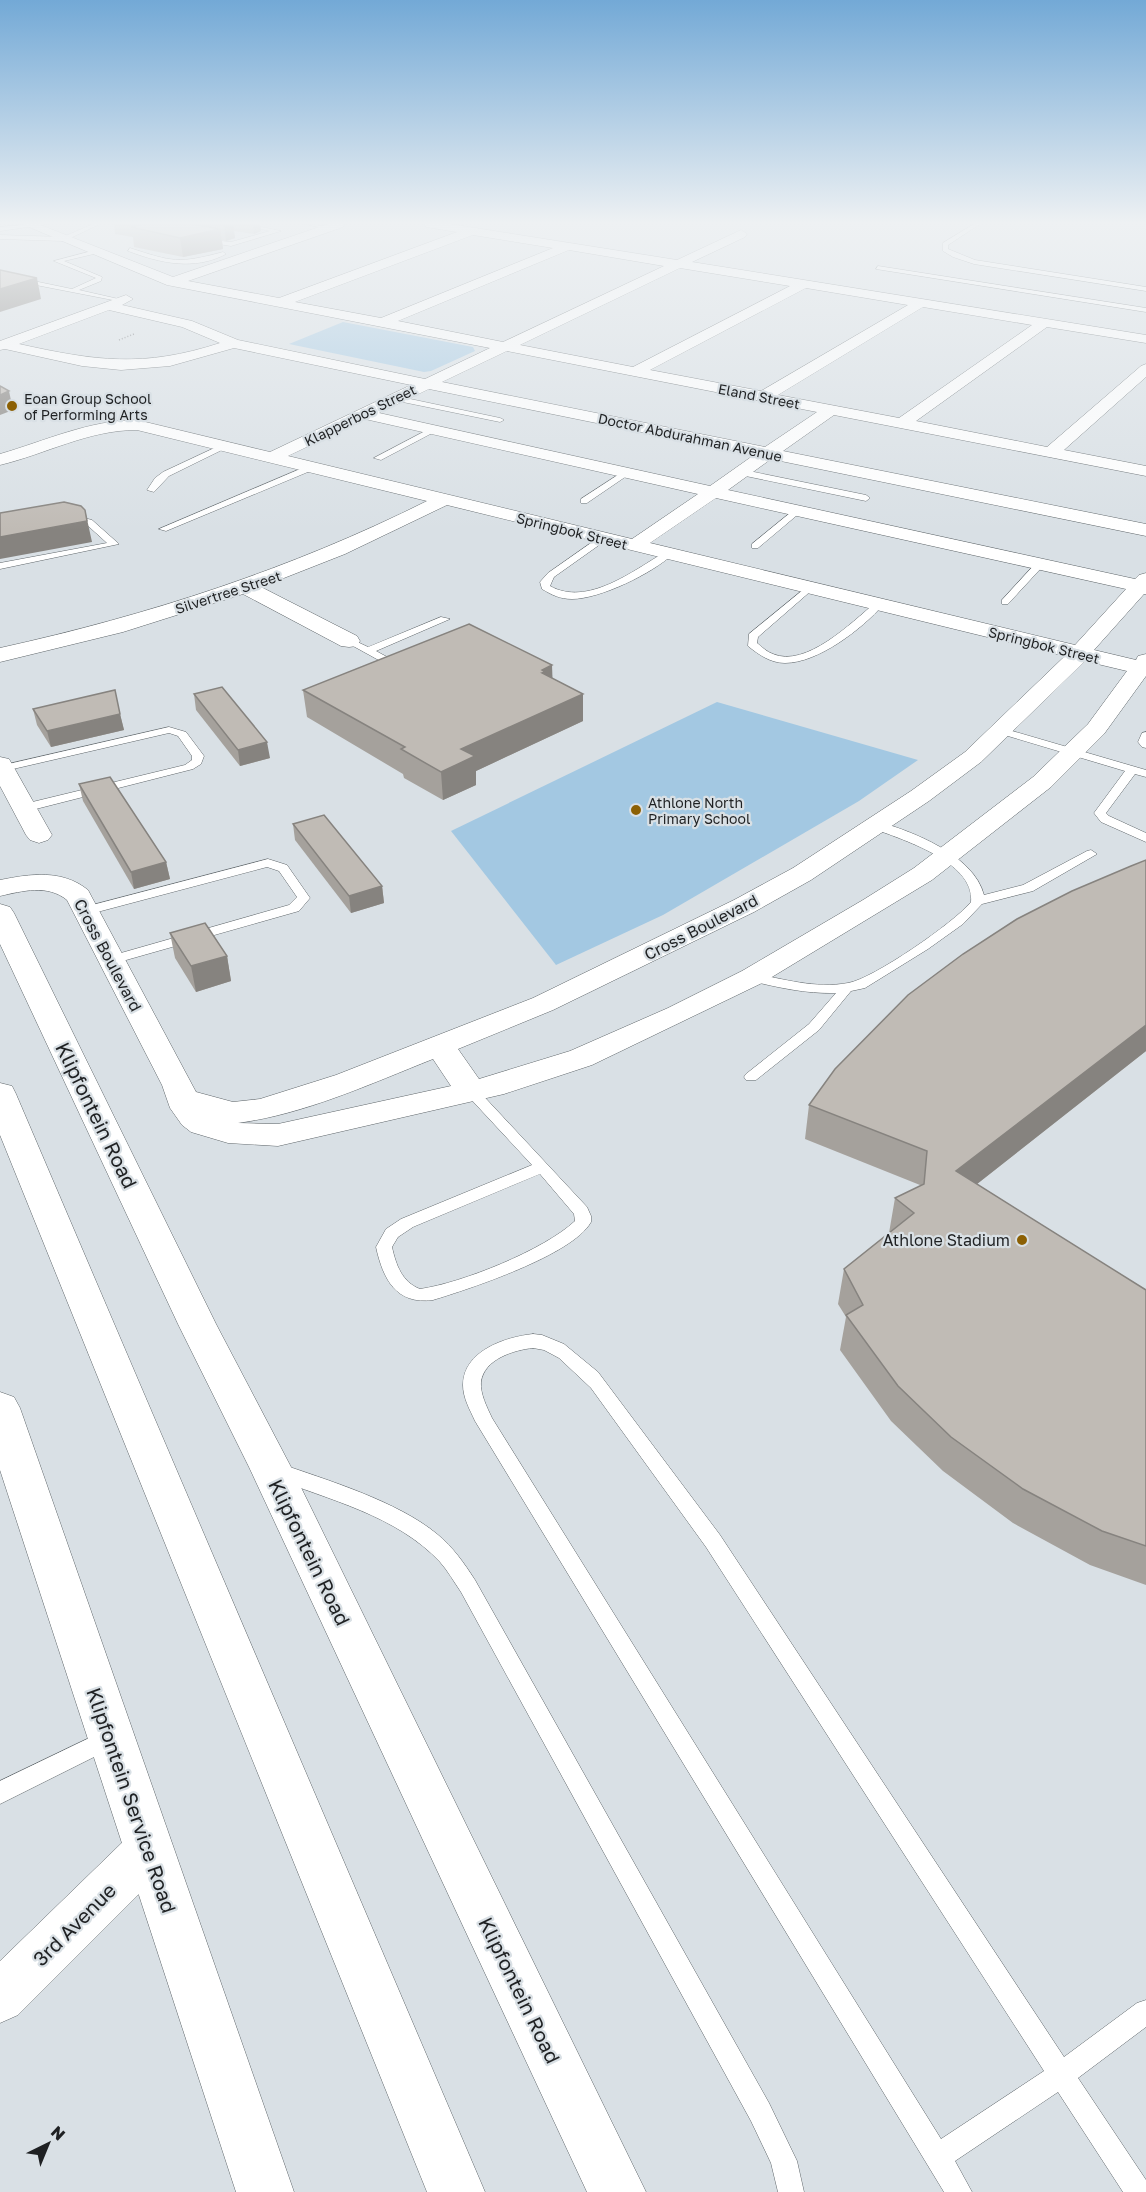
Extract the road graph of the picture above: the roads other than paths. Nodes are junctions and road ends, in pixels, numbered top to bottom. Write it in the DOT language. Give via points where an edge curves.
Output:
graph roads {
  1 [pos="55,326"];
  2 [pos="193,326"];
  3 [pos="399,326"];
  4 [pos="548,326"];
  5 [pos="723,326"];
  6 [pos="882,326"];
  7 [pos="1039,326"];
  8 [pos="1065,326"];
  9 [pos="1146,339"];
  10 [pos="233,343"];
  11 [pos="2,346"];
  12 [pos="504,347"];
  13 [pos="1146,369"];
  14 [pos="635,372"];
  15 [pos="427,383"];
  16 [pos="763,397"];
  17 [pos="396,398"];
  18 [pos="831,410"];
  19 [pos="363,414"];
  20 [pos="500,420"];
  21 [pos="901,424"];
  22 [pos="434,430"];
  23 [pos="226,446"];
  24 [pos="768,453"];
  25 [pos="1050,453"];
  26 [pos="273,458"];
  27 [pos="378,458"];
  28 [pos="0,460"];
  29 [pos="312,467"];
  30 [pos="1146,471"];
  31 [pos="740,472"];
  32 [pos="627,473"];
  33 [pos="151,490"];
  34 [pos="710,492"];
  35 [pos="866,498"];
  36 [pos="445,499"];
  37 [pos="584,501"];
  38 [pos="798,511"];
  39 [pos="59,517"];
  40 [pos="163,529"];
  41 [pos="1146,530"];
  42 [pos="604,538"];
  43 [pos="633,546"];
  44 [pos="755,546"];
  45 [pos="668,554"];
  46 [pos="1040,565"];
  47 [pos="0,566"];
  48 [pos="1144,585"];
  49 [pos="246,587"];
  50 [pos="809,588"];
  51 [pos="1005,602"];
  52 [pos="878,605"];
  53 [pos="445,619"];
  54 [pos="349,641"];
  55 [pos="368,650"];
  56 [pos="1080,653"];
  57 [pos="0,655"];
  58 [pos="410,656"];
  59 [pos="1144,666"];
  60 [pos="1002,731"];
  61 [pos="1146,735"];
  62 [pos="1146,745"];
  63 [pos="1072,753"];
  64 [pos="1,767"];
  65 [pos="1132,770"];
  66 [pos="1146,774"];
  67 [pos="24,808"];
  68 [pos="876,825"];
  69 [pos="39,835"];
  70 [pos="1146,838"];
  71 [pos="1091,854"];
  72 [pos="947,856"];
  73 [pos="0,888"];
  74 [pos="977,901"];
  75 [pos="86,911"];
  76 [pos="0,913"];
  77 [pos="112,960"];
  78 [pos="752,977"];
  79 [pos="845,990"];
  80 [pos="440,1045"];
  81 [pos="751,1077"];
  82 [pos="178,1085"];
  83 [pos="472,1092"];
  84 [pos="0,1094"];
  85 [pos="543,1167"];
  86 [pos="2,1419"];
  87 [pos="270,1467"];
  88 [pos="111,1737"];
  89 [pos="0,1793"];
  90 [pos="149,1850"];
  91 [pos="0,1997"];
  92 [pos="1146,2012"];
  93 [pos="1061,2075"];
  94 [pos="937,2157"];
  95 [pos="265,2192"];
  96 [pos="456,2192"];
  97 [pos="617,2192"];
  98 [pos="791,2192"];
  99 [pos="959,2192"];
  100 [pos="1138,2192"];
  1 -- 11 [label="street"];
  2 -- 10 [label="street, Doctor Abdurahman Avenue"];
  3 -- 12 [label="street, Eland Street"];
  4 -- 12 [label="street, Klapperbos Street"];
  5 -- 14 [label="street"];
  6 -- 16 [label="street"];
  7 -- 21 [label="street"];
  8 -- 9 [label="street"];
  10 -- 11 [label="street, Doctor Abdurahman Avenue" via="179,360 119,366"];
  10 -- 15 [label="street, Doctor Abdurahman Avenue"];
  12 -- 14 [label="street, Eland Street"];
  12 -- 15 [label="street, Klapperbos Street"];
  13 -- 25 [label="street"];
  14 -- 16 [label="street, Eland Street"];
  15 -- 17 [label="street, Klapperbos Street"];
  15 -- 24 [label="street, Doctor Abdurahman Avenue"];
  16 -- 18 [label="street, Eland Street"];
  17 -- 19 [label="street, Klapperbos Street"];
  17 -- 20 [label="lane"];
  18 -- 21 [label="street, Eland Street"];
  18 -- 24 [label="street"];
  19 -- 22 [label="street"];
  19 -- 26 [label="street, Klapperbos Street"];
  21 -- 25 [label="street, Eland Street"];
  22 -- 27 [label="lane"];
  22 -- 32 [label="street"];
  23 -- 26 [label="street, Springbok Street"];
  23 -- 28 [label="street, Springbok Street" via="119,424"];
  23 -- 33 [label="lane" via="166,474"];
  24 -- 31 [label="street"];
  24 -- 41 [label="street, Doctor Abdurahman Avenue"];
  25 -- 30 [label="street, Eland Street"];
  26 -- 29 [label="street, Springbok Street"];
  29 -- 36 [label="street, Springbok Street"];
  29 -- 40 [label="lane"];
  31 -- 34 [label="street"];
  31 -- 35 [label="lane"];
  32 -- 34 [label="street"];
  32 -- 37 [label="lane"];
  34 -- 38 [label="street"];
  34 -- 43 [label="street"];
  36 -- 42 [label="street, Springbok Street"];
  36 -- 49 [label="street, Silvertree Street" via="336,552"];
  38 -- 44 [label="lane"];
  38 -- 46 [label="street"];
  39 -- 47 [label="lane" via="89,522 114,544"];
  42 -- 43 [label="street, Springbok Street"];
  42 -- 45 [label="lane" via="551,575 545,587 560,595 585,595 602,590"];
  43 -- 45 [label="street, Springbok Street"];
  45 -- 50 [label="street, Springbok Street"];
  46 -- 48 [label="street"];
  46 -- 51 [label="lane"];
  48 -- 56 [label="street, Cross Boulevard"];
  49 -- 54 [label="street"];
  49 -- 57 [label="street, Silvertree Street" via="126,624"];
  50 -- 52 [label="street, Springbok Street"];
  50 -- 52 [label="lane" via="753,636 752,644 758,651 783,659 807,657"];
  52 -- 56 [label="street, Springbok Street"];
  53 -- 55 [label="lane"];
  54 -- 55 [label="lane"];
  55 -- 58 [label="lane" via="392,662"];
  56 -- 59 [label="street, Springbok Street"];
  56 -- 60 [label="street, Cross Boulevard"];
  59 -- 63 [label="street, Cross Boulevard" via="1096,729"];
  60 -- 63 [label="lane"];
  60 -- 68 [label="street, Cross Boulevard"];
  61 -- 62 [label="lane"];
  63 -- 65 [label="lane"];
  63 -- 72 [label="street, Cross Boulevard" via="1042,782"];
  64 -- 67 [label="street"];
  64 -- 67 [label="lane" via="169,730 182,734 198,756 198,762 189,767"];
  65 -- 66 [label="lane"];
  65 -- 70 [label="lane" via="1100,813"];
  67 -- 69 [label="street"];
  68 -- 72 [label="lane"];
  68 -- 80 [label="street, Cross Boulevard" via="802,874 744,906 543,1004"];
  71 -- 74 [label="lane" via="1028,888"];
  72 -- 74 [label="lane" via="973,885"];
  72 -- 78 [label="street, Cross Boulevard" via="873,906"];
  73 -- 75 [label="street, Cross Boulevard" via="58,884 71,888"];
  74 -- 79 [label="lane" via="954,925 887,970"];
  75 -- 77 [label="street, Cross Boulevard"];
  75 -- 77 [label="lane" via="268,863 283,868 304,898 294,908"];
  76 -- 87 [label="main road, Klipfontein Road"];
  77 -- 82 [label="street, Cross Boulevard"];
  78 -- 79 [label="lane" via="801,987"];
  78 -- 83 [label="street, Cross Boulevard" via="581,1058"];
  79 -- 81 [label="lane" via="808,1034"];
  80 -- 82 [label="street, Cross Boulevard" via="347,1082 263,1109 232,1113 213,1110 198,1103"];
  80 -- 83 [label="street"];
  82 -- 83 [label="street, Cross Boulevard" via="186,1110 197,1119 229,1133 252,1137 278,1135"];
  83 -- 85 [label="lane"];
  84 -- 96 [label="main road"];
  85 -- 85 [label="lane" via="583,1214 582,1224 575,1231 447,1291 420,1295 398,1283 387,1263 384,1247 392,1233 407,1223"];
  86 -- 88 [label="main road, Klipfontein Service Road"];
  87 -- 97 [label="main road, Klipfontein Road"];
  87 -- 98 [label="lane" via="389,1514 422,1533 447,1555 468,1586 760,2112 784,2162"];
  88 -- 89 [label="lane"];
  88 -- 90 [label="main road, Klipfontein Service Road"];
  90 -- 91 [label="street, 3rd Avenue"];
  90 -- 95 [label="main road, Klipfontein Service Road"];
  92 -- 93 [label="lane"];
  93 -- 94 [label="lane"];
  93 -- 94 [label="lane" via="713,1541 597,1383 579,1362 542,1342 528,1341 491,1354 476,1368 472,1380 474,1399 484,1421"];
  93 -- 100 [label="lane"];
  94 -- 99 [label="lane"];
}
